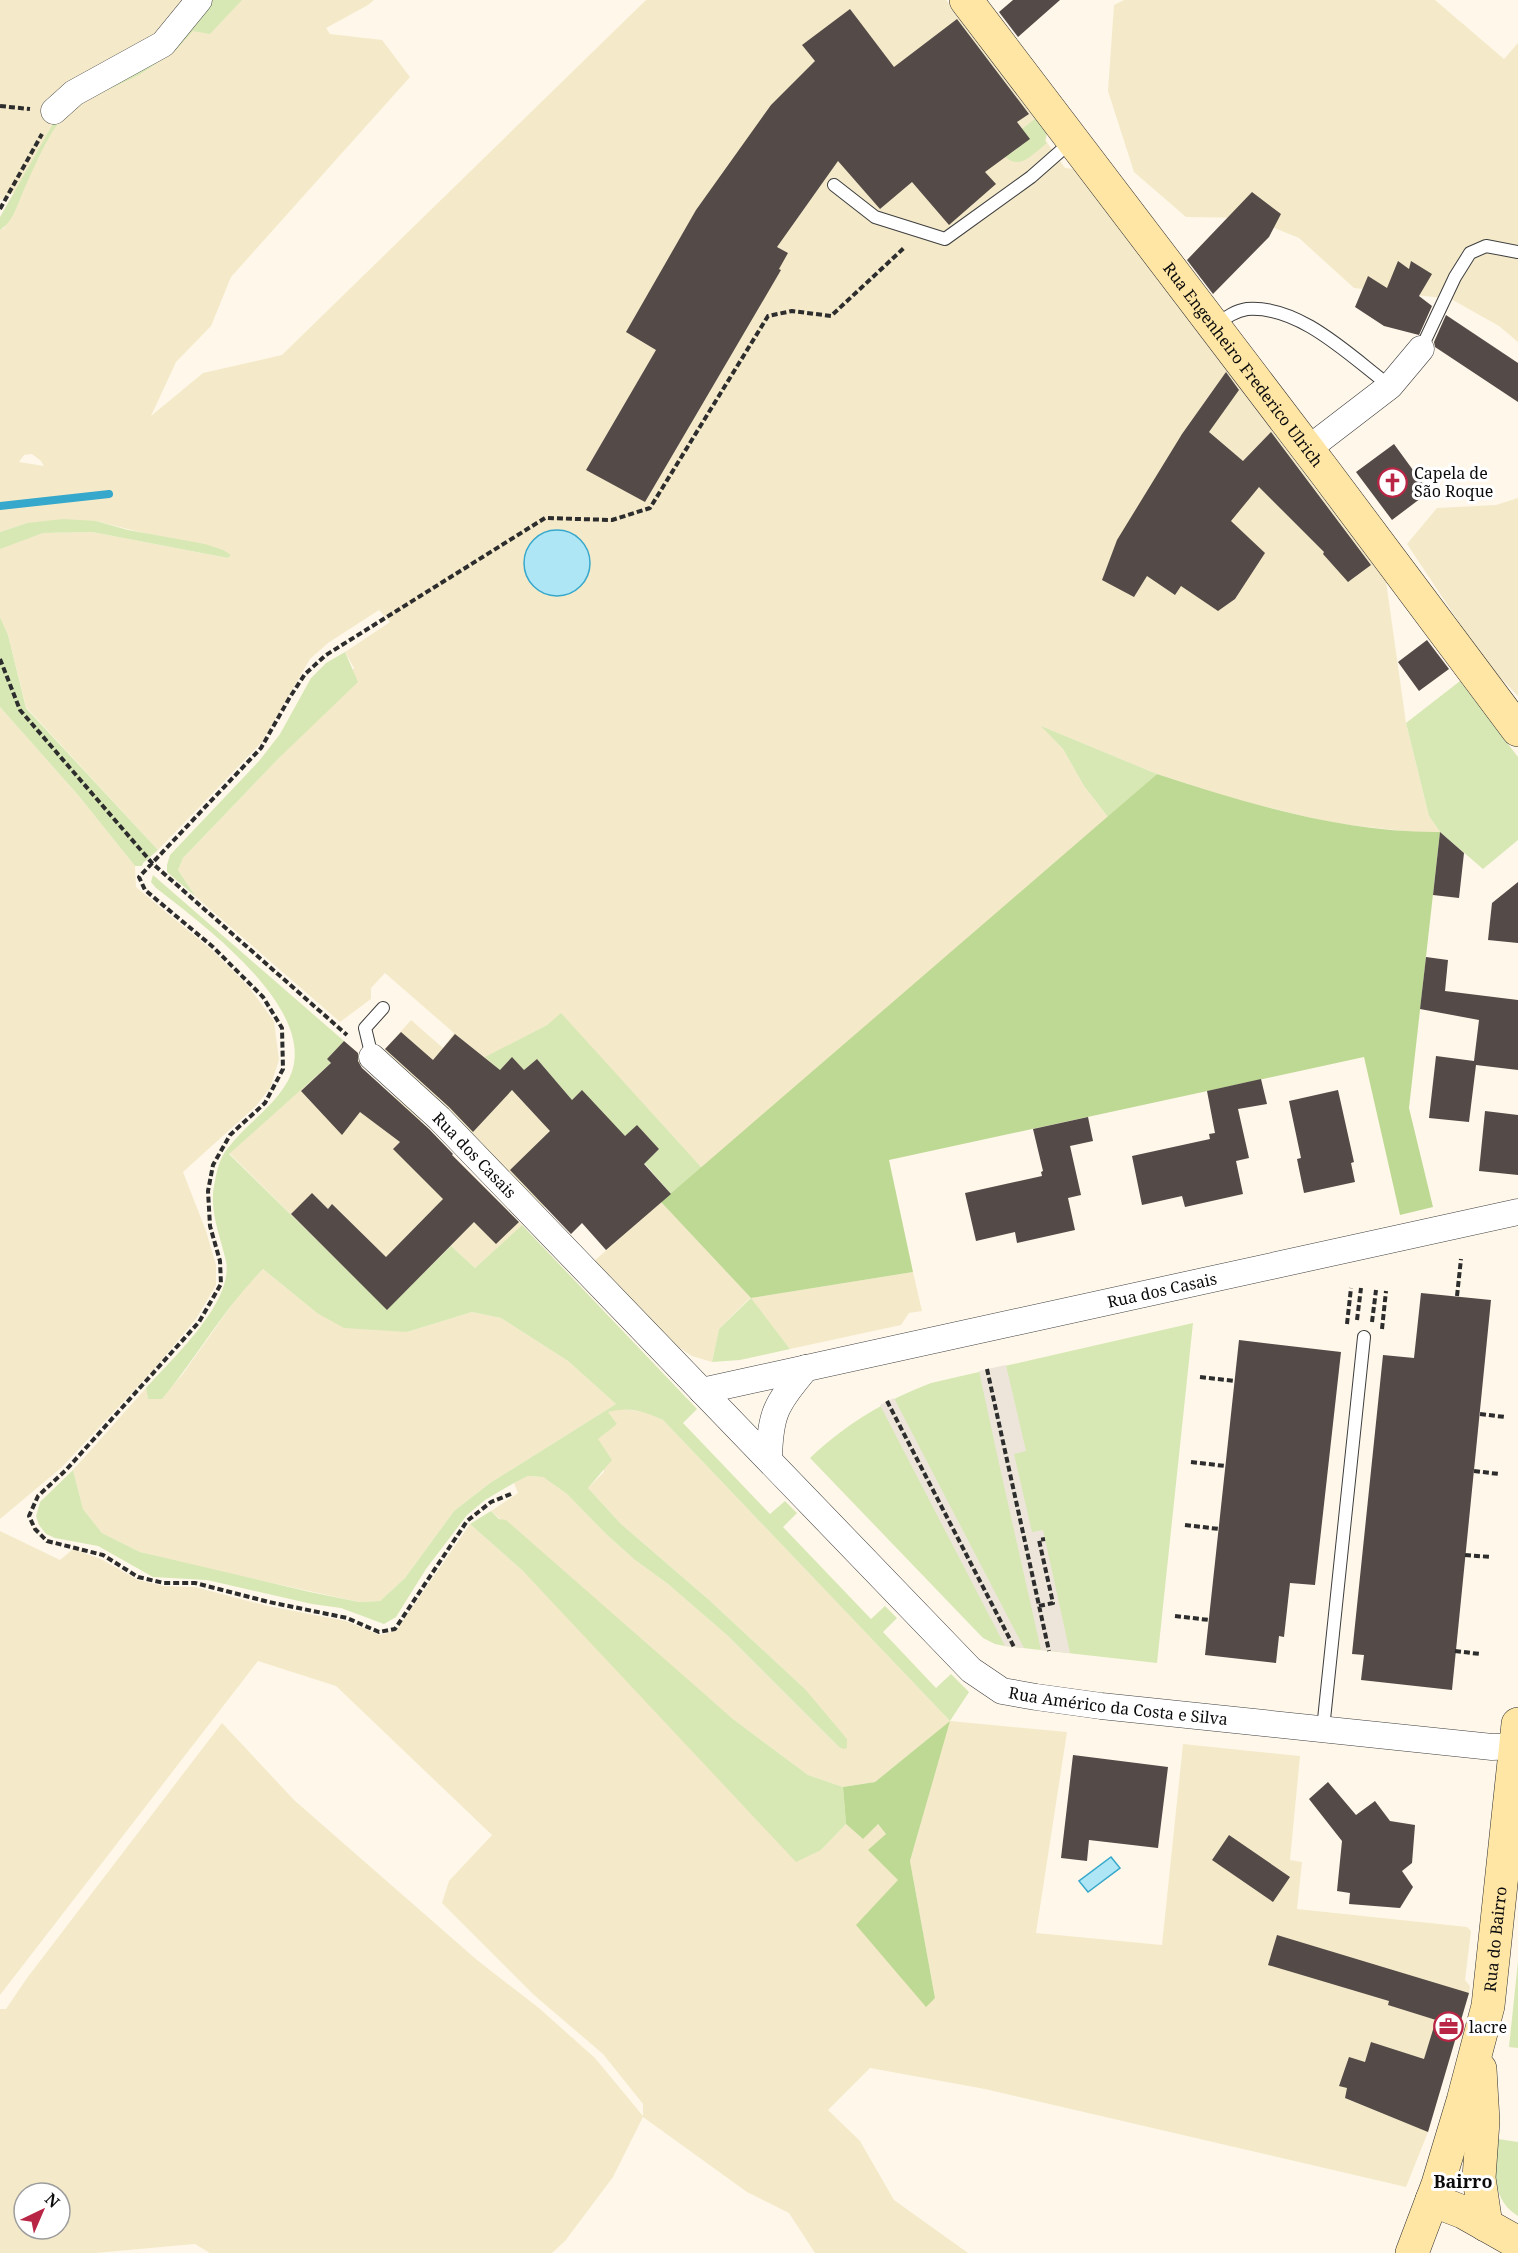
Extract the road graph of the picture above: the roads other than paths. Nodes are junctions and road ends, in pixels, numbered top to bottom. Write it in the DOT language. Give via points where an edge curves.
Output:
graph roads {
  1 [pos="199,0"];
  2 [pos="966,0"];
  3 [pos="54,111"];
  4 [pos="1073,140"];
  5 [pos="834,185"];
  6 [pos="1518,252"];
  7 [pos="1214,326"];
  8 [pos="1421,349"];
  9 [pos="1390,386"];
  10 [pos="1308,450"];
  11 [pos="1518,730"];
  12 [pos="383,1008"];
  13 [pos="372,1057"];
  14 [pos="1518,1212"];
  15 [pos="1364,1337"];
  16 [pos="806,1368"];
  17 [pos="702,1391"];
  18 [pos="769,1459"];
  19 [pos="1323,1729"];
  20 [pos="1517,1739"];
  21 [pos="1478,2046"];
  22 [pos="1432,2200"];
  23 [pos="1486,2225"];
  24 [pos="1518,2243"];
  25 [pos="1412,2253"];
  1 -- 3 [label="street" via="163,44 74,93"];
  2 -- 4 [label="main road, Rua Engenheiro Frederico Ulrich"];
  4 -- 5 [label="lane" via="1031,177 945,239 875,216"];
  4 -- 7 [label="main road, Rua Engenheiro Frederico Ulrich"];
  6 -- 8 [label="lane" via="1486,246 1470,253"];
  7 -- 9 [label="lane" via="1245,309 1269,310 1299,319"];
  7 -- 10 [label="main road, Rua Engenheiro Frederico Ulrich"];
  8 -- 9 [label="street"];
  9 -- 10 [label="street"];
  10 -- 11 [label="main road, Rua Engenheiro Frederico Ulrich"];
  12 -- 13 [label="lane" via="365,1028"];
  13 -- 17 [label="street, Rua dos Casais" via="439,1118"];
  14 -- 16 [label="street, Rua dos Casais"];
  15 -- 19 [label="lane"];
  16 -- 17 [label="street, Rua dos Casais"];
  16 -- 18 [label="street" via="780,1400 770,1427"];
  17 -- 18 [label="street, Rua Américo da Costa e Silva"];
  18 -- 19 [label="street, Rua Américo da Costa e Silva" via="971,1670 1002,1691 1101,1706"];
  19 -- 20 [label="street, Rua Américo da Costa e Silva" via="1492,1747"];
  20 -- 21 [label="main road, Rua do Bairro" via="1492,1978"];
  21 -- 22 [label="main road, Rua do Bairro"];
  21 -- 23 [label="main road" via="1483,2121 1479,2178"];
  22 -- 23 [label="main road"];
  22 -- 25 [label="main road, Rua do Bairro"];
  23 -- 24 [label="main road"];
}
